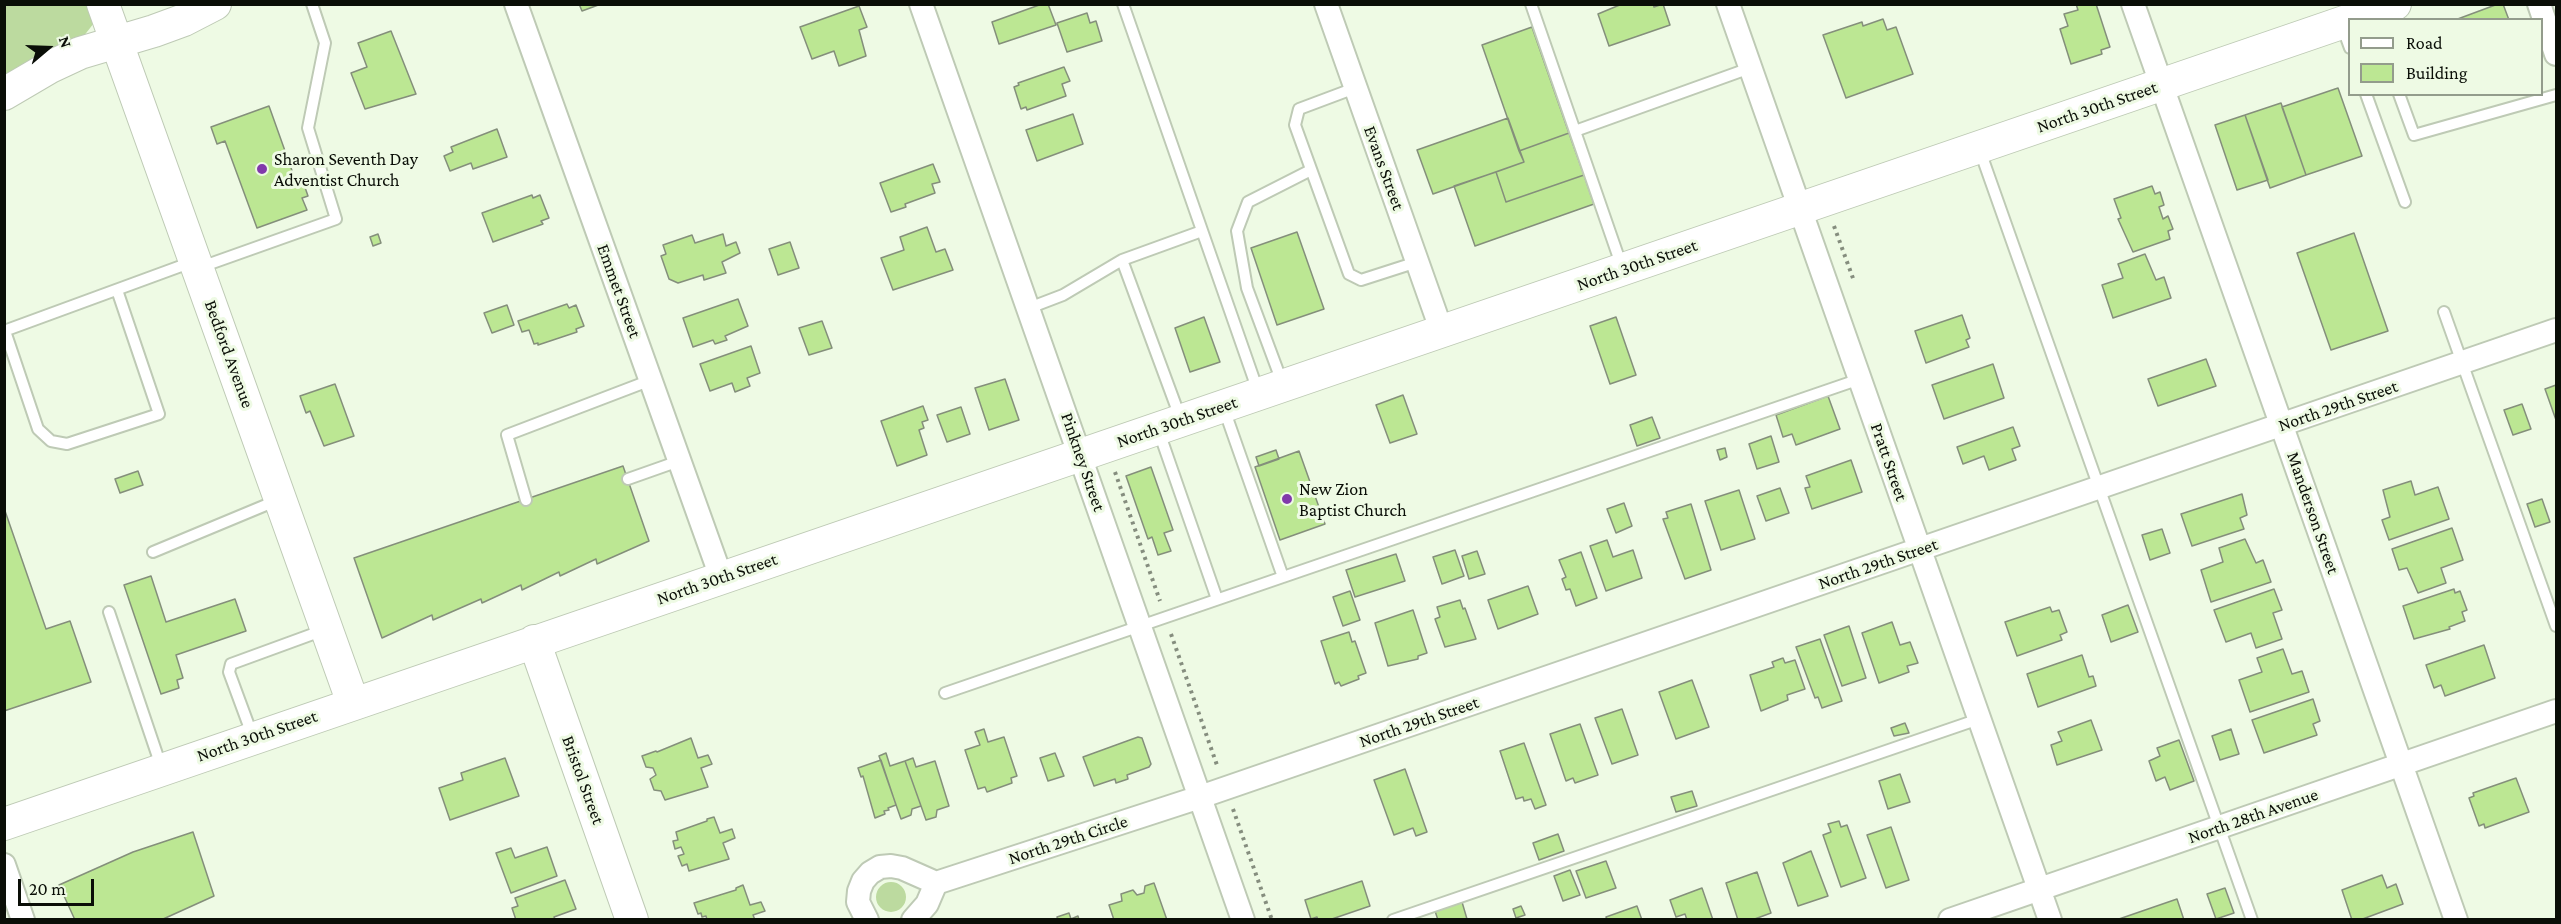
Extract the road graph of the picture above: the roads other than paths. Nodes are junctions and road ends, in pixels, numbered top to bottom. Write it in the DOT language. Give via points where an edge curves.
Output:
graph roads {
  1 [pos="102,4"];
  2 [pos="215,4"];
  3 [pos="312,4"];
  4 [pos="516,4"];
  5 [pos="921,4"];
  6 [pos="1122,4"];
  7 [pos="1326,4"];
  8 [pos="1531,4"];
  9 [pos="1728,4"];
  10 [pos="2133,4"];
  11 [pos="2395,4"];
  12 [pos="2539,4"];
  13 [pos="2368,18"];
  14 [pos="2348,28"];
  15 [pos="116,42"];
  16 [pos="2556,54"];
  17 [pos="1750,68"];
  18 [pos="2162,85"];
  19 [pos="1355,88"];
  20 [pos="4,94"];
  21 [pos="2556,95"];
  22 [pos="2367,96"];
  23 [pos="2401,96"];
  24 [pos="1575,131"];
  25 [pos="1979,148"];
  26 [pos="1311,170"];
  27 [pos="2405,202"];
  28 [pos="1800,210"];
  29 [pos="1202,231"];
  30 [pos="1122,260"];
  31 [pos="1417,262"];
  32 [pos="197,265"];
  33 [pos="1623,270"];
  34 [pos="117,290"];
  35 [pos="1029,308"];
  36 [pos="2444,312"];
  37 [pos="2556,330"];
  38 [pos="5,331"];
  39 [pos="1442,332"];
  40 [pos="2463,363"];
  41 [pos="1860,379"];
  42 [pos="651,381"];
  43 [pos="1271,390"];
  44 [pos="1223,406"];
  45 [pos="1170,424"];
  46 [pos="2282,426"];
  47 [pos="1081,455"];
  48 [pos="679,461"];
  49 [pos="628,479"];
  50 [pos="2100,488"];
  51 [pos="281,499"];
  52 [pos="526,500"];
  53 [pos="1920,550"];
  54 [pos="153,552"];
  55 [pos="721,577"];
  56 [pos="1282,577"];
  57 [pos="1217,599"];
  58 [pos="109,612"];
  59 [pos="1141,625"];
  60 [pos="2556,626"];
  61 [pos="327,629"];
  62 [pos="534,641"];
  63 [pos="945,693"];
  64 [pos="353,703"];
  65 [pos="2556,711"];
  66 [pos="1979,719"];
  67 [pos="253,738"];
  68 [pos="2402,764"];
  69 [pos="162,769"];
  70 [pos="1200,797"];
  71 [pos="4,824"];
  72 [pos="2219,828"];
  73 [pos="4,865"];
  74 [pos="936,883"];
  75 [pos="2039,889"];
  76 [pos="23,920"];
  77 [pos="632,920"];
  78 [pos="867,920"];
  79 [pos="913,920"];
  80 [pos="1243,920"];
  81 [pos="1393,920"];
  82 [pos="1950,920"];
  83 [pos="2050,920"];
  84 [pos="2252,920"];
  85 [pos="2456,920"];
  1 -- 15 [label="main road, Bedford Avenue"];
  2 -- 15 [label="main road" via="184,20"];
  3 -- 32 [label="lane" via="325,43 308,128 336,219"];
  4 -- 42 [label="street, Emmet Street"];
  5 -- 35 [label="street, Pinkney Street"];
  6 -- 29 [label="lane"];
  7 -- 19 [label="street, Evans Street"];
  8 -- 24 [label="lane"];
  9 -- 17 [label="street, Pratt Street"];
  10 -- 18 [label="street, Manderson Street"];
  11 -- 13 [label="main road, North 30th Street"];
  12 -- 16 [label="street"];
  14 -- 18 [label="main road, North 30th Street"];
  15 -- 20 [label="main road" via="50,67"];
  15 -- 32 [label="main road, Bedford Avenue"];
  17 -- 24 [label="lane"];
  17 -- 28 [label="street, Pratt Street"];
  18 -- 25 [label="main road, North 30th Street"];
  18 -- 46 [label="street, Manderson Street"];
  19 -- 26 [label="lane" via="1299,109 1295,125"];
  19 -- 31 [label="street, Evans Street"];
  21 -- 23 [label="lane" via="2414,135"];
  22 -- 27 [label="lane"];
  24 -- 33 [label="lane"];
  25 -- 28 [label="main road, North 30th Street"];
  25 -- 50 [label="lane"];
  26 -- 31 [label="lane" via="1349,274 1361,280"];
  26 -- 43 [label="lane" via="1248,202 1237,231"];
  28 -- 33 [label="main road, North 30th Street"];
  28 -- 41 [label="street, Pratt Street"];
  29 -- 30 [label="lane"];
  29 -- 43 [label="lane"];
  30 -- 35 [label="lane" via="1063,295"];
  30 -- 45 [label="lane"];
  31 -- 39 [label="street, Evans Street"];
  32 -- 34 [label="lane"];
  32 -- 51 [label="main road, Bedford Avenue"];
  33 -- 39 [label="main road, North 30th Street"];
  34 -- 38 [label="lane"];
  34 -- 38 [label="lane" via="159,414 67,444 51,441 38,429"];
  35 -- 47 [label="street, Pinkney Street"];
  36 -- 40 [label="lane"];
  37 -- 40 [label="street, North 29th Street"];
  39 -- 43 [label="main road, North 30th Street"];
  40 -- 46 [label="street, North 29th Street"];
  40 -- 60 [label="lane"];
  41 -- 53 [label="street, Pratt Street"];
  41 -- 56 [label="lane"];
  42 -- 48 [label="street, Emmet Street"];
  42 -- 52 [label="lane" via="507,435"];
  43 -- 44 [label="main road, North 30th Street"];
  44 -- 45 [label="main road, North 30th Street"];
  44 -- 56 [label="lane"];
  45 -- 47 [label="main road, North 30th Street"];
  45 -- 57 [label="lane"];
  46 -- 50 [label="street, North 29th Street"];
  46 -- 68 [label="street, Manderson Street"];
  47 -- 55 [label="main road, North 30th Street"];
  47 -- 59 [label="street, Pinkney Street"];
  48 -- 49 [label="lane"];
  48 -- 55 [label="street, Emmet Street"];
  50 -- 53 [label="street, North 29th Street"];
  50 -- 72 [label="lane"];
  51 -- 54 [label="lane"];
  51 -- 61 [label="main road, Bedford Avenue"];
  53 -- 66 [label="street, Pratt Street"];
  53 -- 70 [label="street, North 29th Street"];
  55 -- 62 [label="main road, North 30th Street"];
  56 -- 57 [label="lane"];
  57 -- 59 [label="lane"];
  58 -- 69 [label="lane"];
  59 -- 63 [label="lane"];
  59 -- 70 [label="street, Pinkney Street"];
  61 -- 64 [label="main road, Bedford Avenue"];
  61 -- 67 [label="lane" via="231,664 229,672"];
  62 -- 64 [label="main road, North 30th Street"];
  62 -- 77 [label="main road, Bristol Street"];
  64 -- 67 [label="main road, North 30th Street"];
  65 -- 68 [label="street, North 28th Avenue"];
  66 -- 75 [label="street, Pratt Street"];
  66 -- 81 [label="lane"];
  67 -- 69 [label="main road, North 30th Street"];
  68 -- 72 [label="street, North 28th Avenue"];
  68 -- 85 [label="street, Manderson Street"];
  69 -- 71 [label="main road, North 30th Street"];
  70 -- 74 [label="street, North 29th Circle"];
  70 -- 80 [label="street, Pinkney Street"];
  72 -- 75 [label="street, North 28th Avenue"];
  72 -- 84 [label="lane"];
  73 -- 76 [label="street"];
  74 -- 78 [label="street" via="902,868 880,867 870,873 859,891 858,902"];
  74 -- 79 [label="street"];
  75 -- 82 [label="street, North 28th Avenue"];
  75 -- 83 [label="street, Pratt Street"];
}
